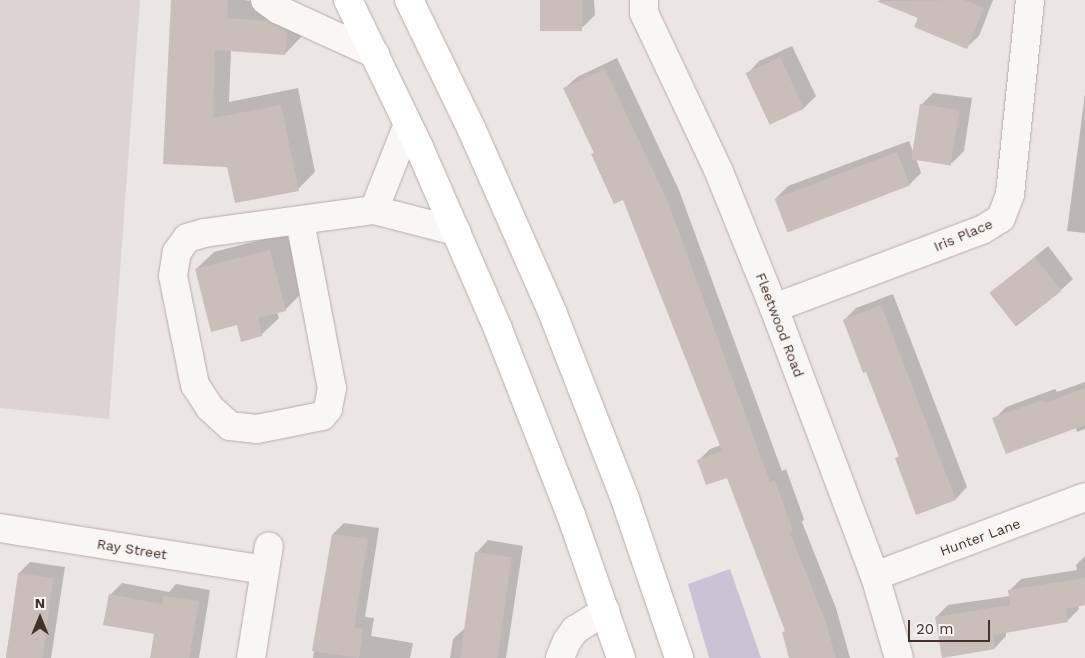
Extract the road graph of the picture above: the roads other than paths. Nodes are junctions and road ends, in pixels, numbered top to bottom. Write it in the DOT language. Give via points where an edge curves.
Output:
graph roads {
  1 [pos="265,0"];
  2 [pos="348,0"];
  3 [pos="409,0"];
  4 [pos="644,0"];
  5 [pos="1030,0"];
  6 [pos="375,54"];
  7 [pos="408,124"];
  8 [pos="374,210"];
  9 [pos="300,221"];
  10 [pos="456,231"];
  11 [pos="774,308"];
  12 [pos="1085,497"];
  13 [pos="0,528"];
  14 [pos="875,576"];
  15 [pos="605,611"];
  16 [pos="251,658"];
  17 [pos="560,658"];
  18 [pos="621,658"];
  19 [pos="679,658"];
  20 [pos="899,658"];
  1 -- 6 [label="street" via="279,10"];
  2 -- 6 [label="highway"];
  3 -- 19 [label="highway" via="472,130 552,314 625,499"];
  4 -- 11 [label="street, Fleetwood Road" via="644,12 719,172"];
  5 -- 11 [label="street, Iris Place" via="1010,194 1001,218 982,230"];
  6 -- 7 [label="highway"];
  7 -- 8 [label="street"];
  7 -- 10 [label="highway"];
  8 -- 9 [label="street"];
  8 -- 10 [label="street"];
  9 -- 9 [label="street" via="204,233 187,238 177,252 173,276 195,385 210,408 230,426 257,429 322,416 328,409 332,388"];
  10 -- 15 [label="highway" via="531,414"];
  11 -- 14 [label="street, Fleetwood Road"];
  12 -- 14 [label="street, Hunter Lane"];
  13 -- 16 [label="street, Ray Street" via="267,558"];
  14 -- 20 [label="street, Fleetwood Road"];
  15 -- 17 [label="street" via="575,630"];
  15 -- 18 [label="highway"];
}
